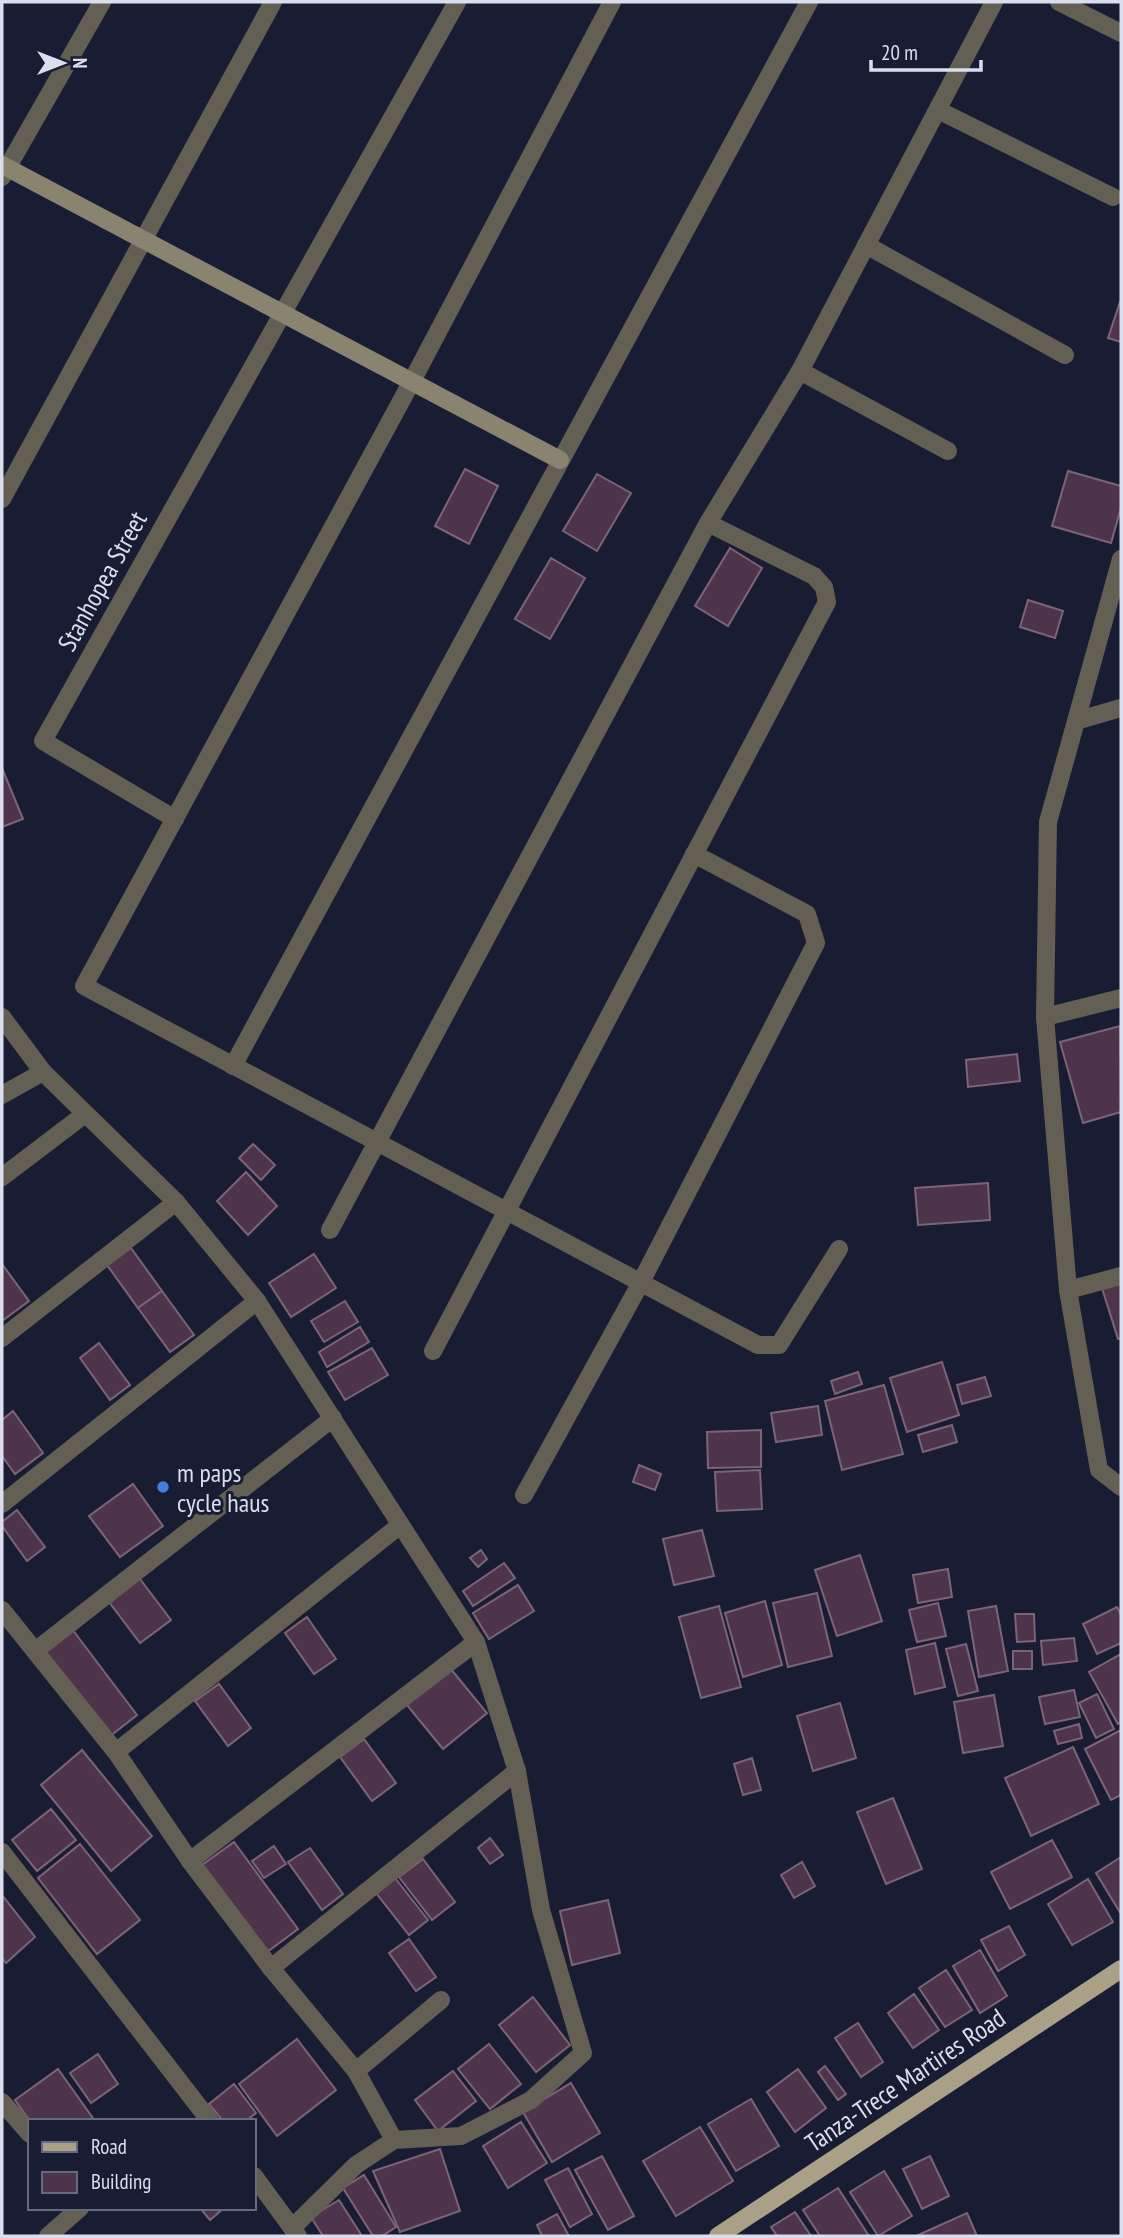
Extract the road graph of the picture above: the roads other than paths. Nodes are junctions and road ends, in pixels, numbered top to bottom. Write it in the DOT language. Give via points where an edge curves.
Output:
graph roads {
  1 [pos="102,2"];
  2 [pos="273,2"];
  3 [pos="457,2"];
  4 [pos="612,2"];
  5 [pos="809,2"];
  6 [pos="994,2"];
  7 [pos="1059,2"];
  8 [pos="1121,33"];
  9 [pos="938,110"];
  10 [pos="3,170"];
  11 [pos="1112,197"];
  12 [pos="142,239"];
  13 [pos="866,245"];
  14 [pos="282,313"];
  15 [pos="1065,355"];
  16 [pos="800,371"];
  17 [pos="412,381"];
  18 [pos="948,451"];
  19 [pos="560,460"];
  20 [pos="2,499"];
  21 [pos="708,523"];
  22 [pos="1121,559"];
  23 [pos="1121,708"];
  24 [pos="1079,720"];
  25 [pos="175,819"];
  26 [pos="694,854"];
  27 [pos="1121,998"];
  28 [pos="2,1017"];
  29 [pos="1045,1017"];
  30 [pos="233,1066"];
  31 [pos="43,1072"];
  32 [pos="2,1095"];
  33 [pos="85,1114"];
  34 [pos="376,1143"];
  35 [pos="2,1177"];
  36 [pos="176,1202"];
  37 [pos="506,1212"];
  38 [pos="330,1230"];
  39 [pos="839,1249"];
  40 [pos="1121,1276"];
  41 [pos="640,1284"];
  42 [pos="1068,1290"];
  43 [pos="257,1301"];
  44 [pos="2,1338"];
  45 [pos="433,1350"];
  46 [pos="333,1418"];
  47 [pos="1121,1487"];
  48 [pos="524,1495"];
  49 [pos="2,1504"];
  50 [pos="400,1526"];
  51 [pos="2,1610"];
  52 [pos="476,1642"];
  53 [pos="35,1651"];
  54 [pos="116,1752"];
  55 [pos="517,1771"];
  56 [pos="2,1852"];
  57 [pos="190,1861"];
  58 [pos="271,1968"];
  59 [pos="1121,1969"];
  60 [pos="441,2000"];
  61 [pos="356,2071"];
  62 [pos="2,2104"];
  63 [pos="202,2118"];
  64 [pos="28,2132"];
  65 [pos="394,2140"];
  66 [pos="256,2179"];
  67 [pos="78,2210"];
  68 [pos="295,2232"];
  69 [pos="48,2236"];
  70 [pos="718,2236"];
  1 -- 10 [label="street"];
  2 -- 12 [label="street"];
  3 -- 14 [label="street"];
  4 -- 17 [label="street"];
  5 -- 19 [label="street"];
  6 -- 9 [label="street"];
  7 -- 8 [label="street"];
  9 -- 11 [label="street"];
  9 -- 13 [label="street"];
  10 -- 12 [label="street"];
  12 -- 14 [label="street"];
  12 -- 20 [label="street"];
  13 -- 15 [label="street"];
  13 -- 16 [label="street"];
  14 -- 17 [label="street"];
  14 -- 25 [label="street, Stanhopea Street" via="43,741"];
  16 -- 18 [label="street"];
  16 -- 21 [label="street"];
  17 -- 19 [label="street"];
  17 -- 25 [label="street"];
  19 -- 30 [label="street"];
  21 -- 26 [label="street" via="814,576 824,587 827,601"];
  21 -- 34 [label="street"];
  22 -- 24 [label="street"];
  23 -- 24 [label="street"];
  24 -- 29 [label="street" via="1048,822"];
  25 -- 30 [label="street" via="84,986"];
  26 -- 37 [label="street"];
  26 -- 41 [label="street" via="807,915 816,943"];
  27 -- 29 [label="street"];
  28 -- 31 [label="street"];
  29 -- 42 [label="street"];
  30 -- 34 [label="street"];
  31 -- 32 [label="street"];
  31 -- 33 [label="street"];
  33 -- 35 [label="street"];
  33 -- 36 [label="street"];
  34 -- 37 [label="street"];
  34 -- 38 [label="street"];
  36 -- 43 [label="street"];
  36 -- 44 [label="street"];
  37 -- 41 [label="street"];
  37 -- 45 [label="street"];
  39 -- 41 [label="street" via="779,1345 758,1345"];
  40 -- 42 [label="street"];
  41 -- 48 [label="street"];
  42 -- 47 [label="street" via="1099,1470"];
  43 -- 46 [label="street"];
  43 -- 49 [label="street"];
  46 -- 50 [label="street"];
  46 -- 53 [label="street"];
  50 -- 52 [label="street"];
  50 -- 54 [label="street"];
  51 -- 53 [label="street"];
  52 -- 55 [label="street"];
  52 -- 57 [label="street"];
  53 -- 54 [label="street"];
  54 -- 57 [label="street"];
  55 -- 58 [label="street"];
  55 -- 65 [label="street" via="541,1910 583,2053 531,2100 461,2136"];
  56 -- 63 [label="street"];
  57 -- 58 [label="street"];
  58 -- 61 [label="street"];
  59 -- 70 [label="main road, Tanza-Trece Martires Road"];
  60 -- 61 [label="street"];
  61 -- 65 [label="street"];
  62 -- 64 [label="street"];
  65 -- 68 [label="street" via="356,2165"];
  66 -- 68 [label="street"];
  67 -- 69 [label="street"];
}
